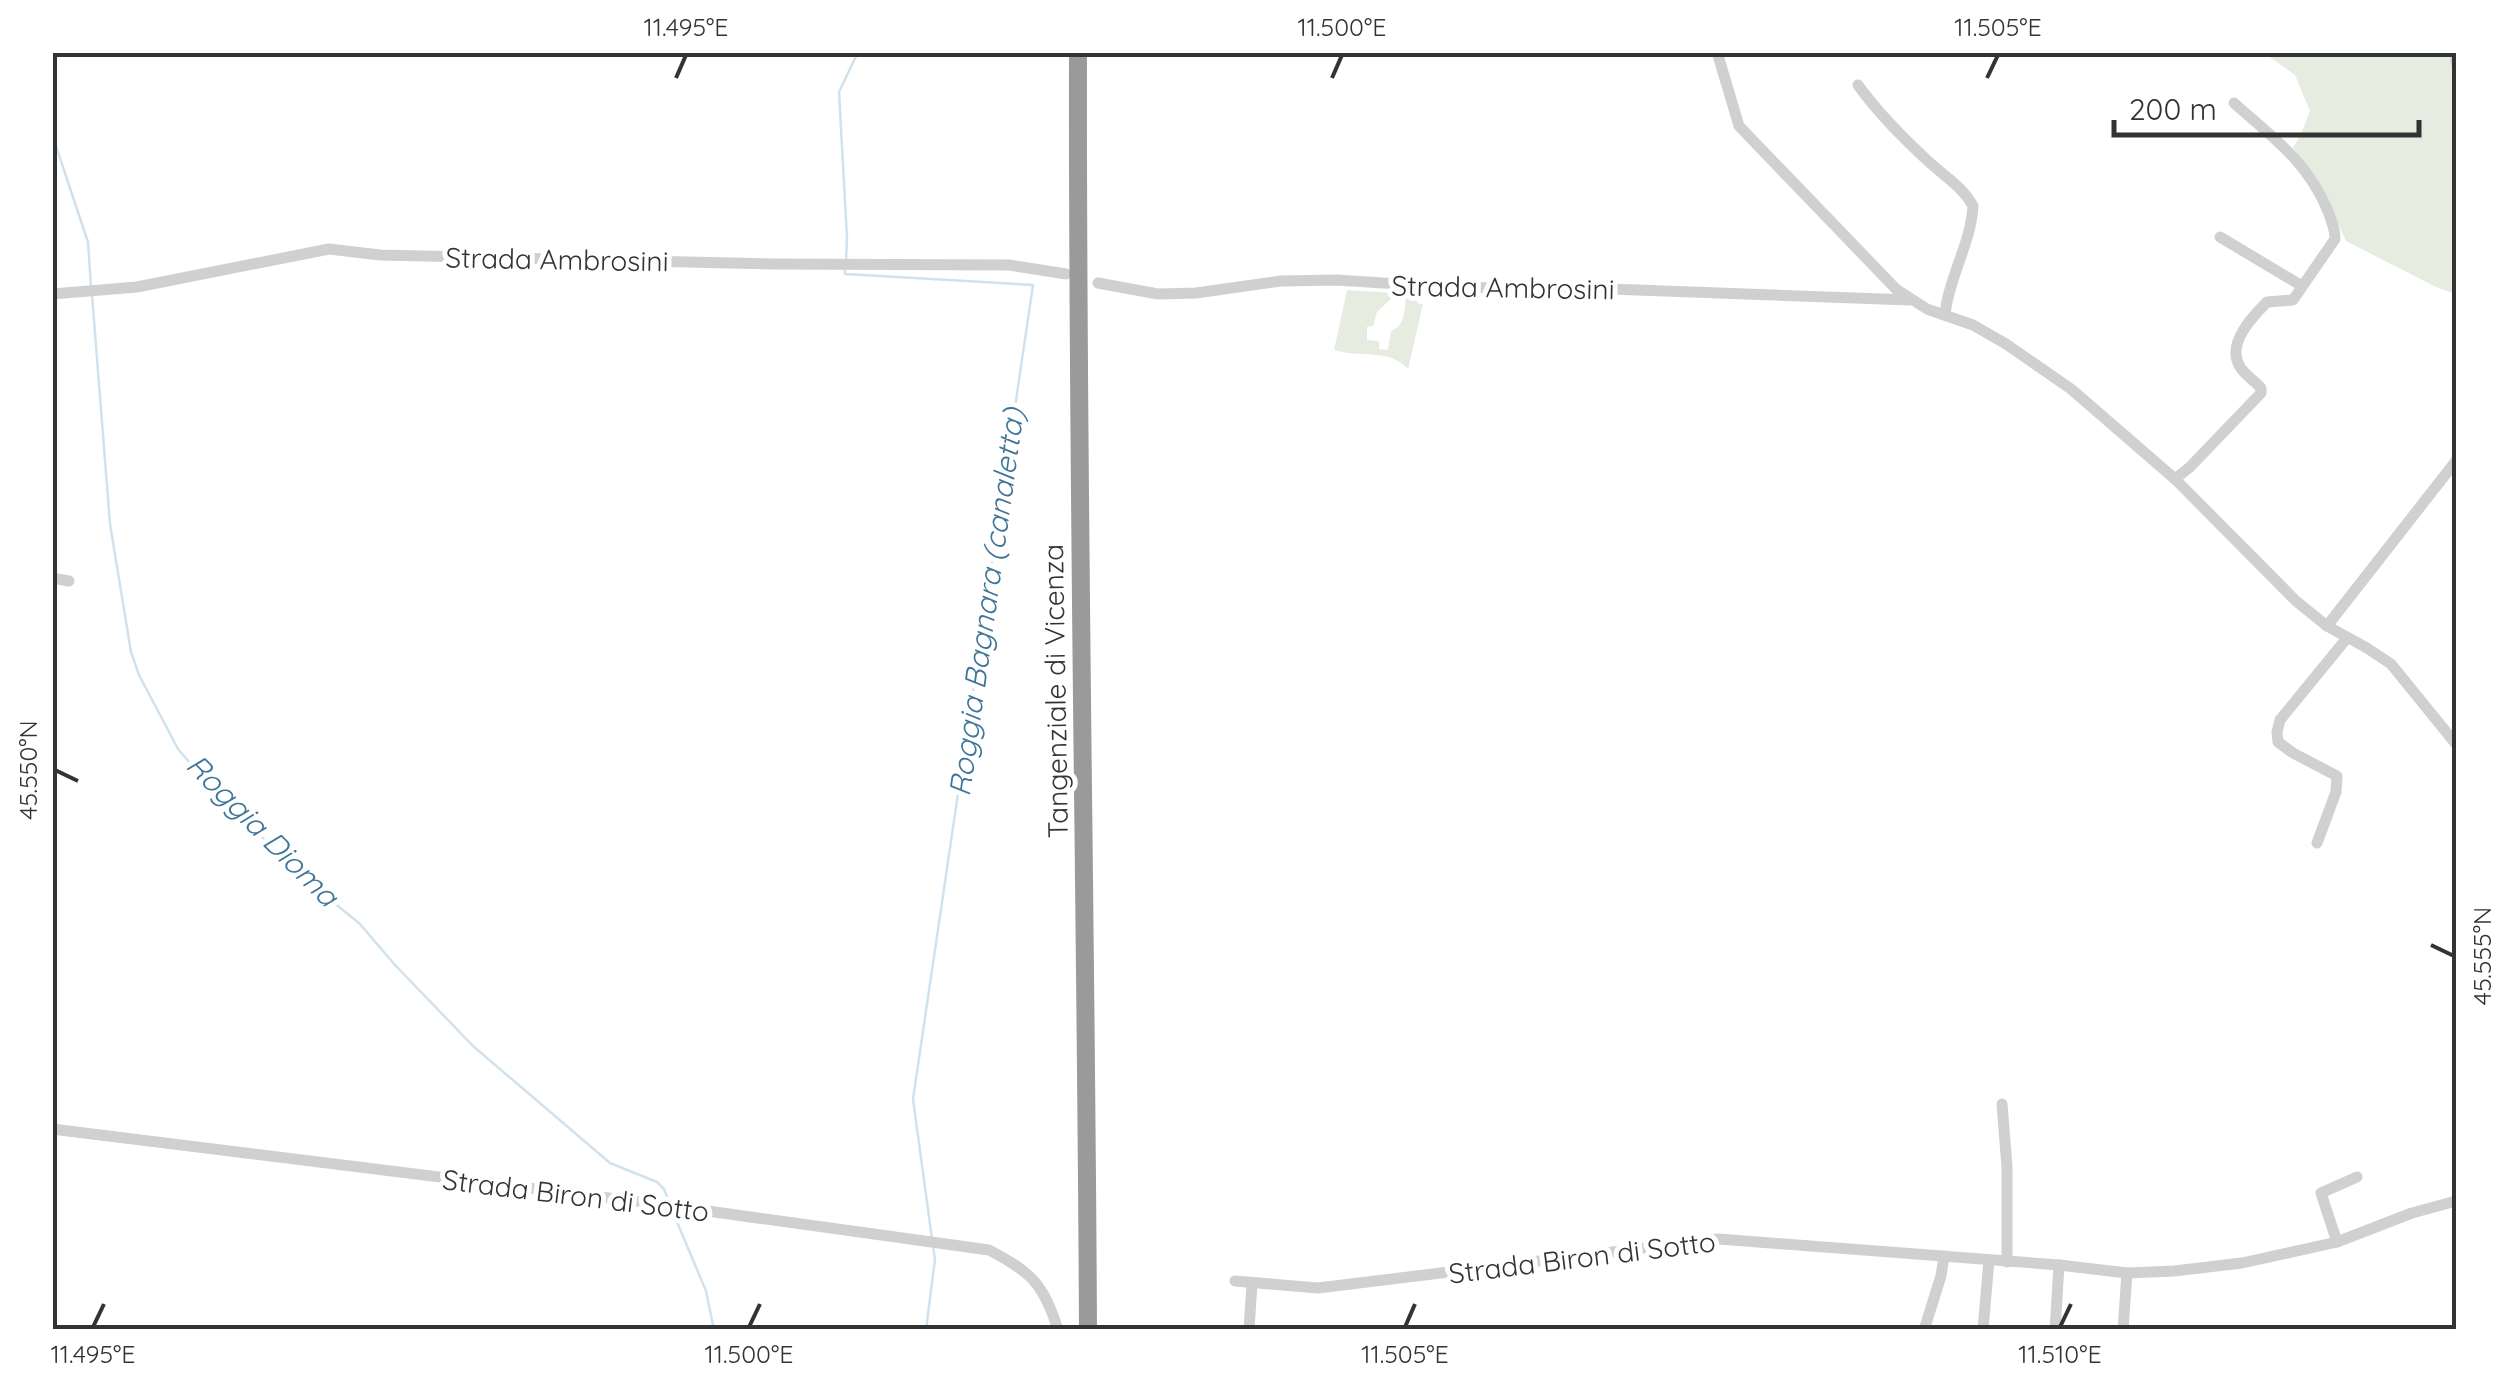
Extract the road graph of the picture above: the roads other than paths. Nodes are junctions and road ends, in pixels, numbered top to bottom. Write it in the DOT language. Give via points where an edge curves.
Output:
graph roads {
  1 [pos="1078,52"];
  2 [pos="1717,52"];
  3 [pos="2455,52"];
  4 [pos="2456,62"];
  5 [pos="1858,85"];
  6 [pos="2234,103"];
  7 [pos="2220,237"];
  8 [pos="1066,274"];
  9 [pos="1098,283"];
  10 [pos="2302,286"];
  11 [pos="52,294"];
  12 [pos="1910,300"];
  13 [pos="1945,314"];
  14 [pos="2456,461"];
  15 [pos="2175,479"];
  16 [pos="52,578"];
  17 [pos="69,581"];
  18 [pos="2327,626"];
  19 [pos="2347,638"];
  20 [pos="2456,744"];
  21 [pos="2316,843"];
  22 [pos="2002,1104"];
  23 [pos="52,1129"];
  24 [pos="2357,1178"];
  25 [pos="2456,1202"];
  26 [pos="2337,1242"];
  27 [pos="1944,1256"];
  28 [pos="1989,1260"];
  29 [pos="2007,1262"];
  30 [pos="2059,1266"];
  31 [pos="2127,1273"];
  32 [pos="1235,1280"];
  33 [pos="1252,1283"];
  34 [pos="1058,1330"];
  35 [pos="1088,1330"];
  36 [pos="1249,1330"];
  37 [pos="1924,1330"];
  38 [pos="1983,1330"];
  39 [pos="2054,1330"];
  40 [pos="2123,1330"];
  1 -- 35 [label="highway, Tangenziale di Vicenza"];
  2 -- 12 [label="street" via="1739,126"];
  3 -- 4 [label="street"];
  5 -- 13 [label="street" via="1973,206"];
  6 -- 10 [label="street" via="2303,165 2331,220 2335,239"];
  7 -- 10 [label="street"];
  8 -- 11 [label="street, Strada Ambrosini" via="1009,264 775,264 329,249 137,287"];
  9 -- 12 [label="street, Strada Ambrosini" via="1158,294 1336,280"];
  10 -- 15 [label="street" via="2293,300 2267,302 2240,338 2239,367 2261,388 2258,398"];
  12 -- 13 [label="street"];
  13 -- 15 [label="street" via="2006,344 2071,389"];
  14 -- 18 [label="street"];
  15 -- 18 [label="street"];
  16 -- 17 [label="street"];
  18 -- 19 [label="street"];
  19 -- 20 [label="street" via="2391,664"];
  19 -- 21 [label="street" via="2277,732 2292,753 2336,776"];
  22 -- 29 [label="street"];
  23 -- 34 [label="street, Strada Biron di Sotto" via="989,1250 1032,1276"];
  24 -- 26 [label="street" via="2320,1192"];
  25 -- 26 [label="street, Strada Biron di Sotto"];
  26 -- 31 [label="street, Strada Biron di Sotto" via="2242,1263"];
  27 -- 28 [label="street, Strada Biron di Sotto"];
  27 -- 33 [label="street, Strada Biron di Sotto" via="1719,1239 1318,1288"];
  27 -- 37 [label="street"];
  28 -- 29 [label="street, Strada Biron di Sotto"];
  28 -- 38 [label="street"];
  29 -- 30 [label="street, Strada Biron di Sotto"];
  30 -- 31 [label="street, Strada Biron di Sotto"];
  30 -- 39 [label="street"];
  31 -- 40 [label="street"];
  32 -- 33 [label="street, Strada Biron di Sotto"];
  33 -- 36 [label="street"];
}
